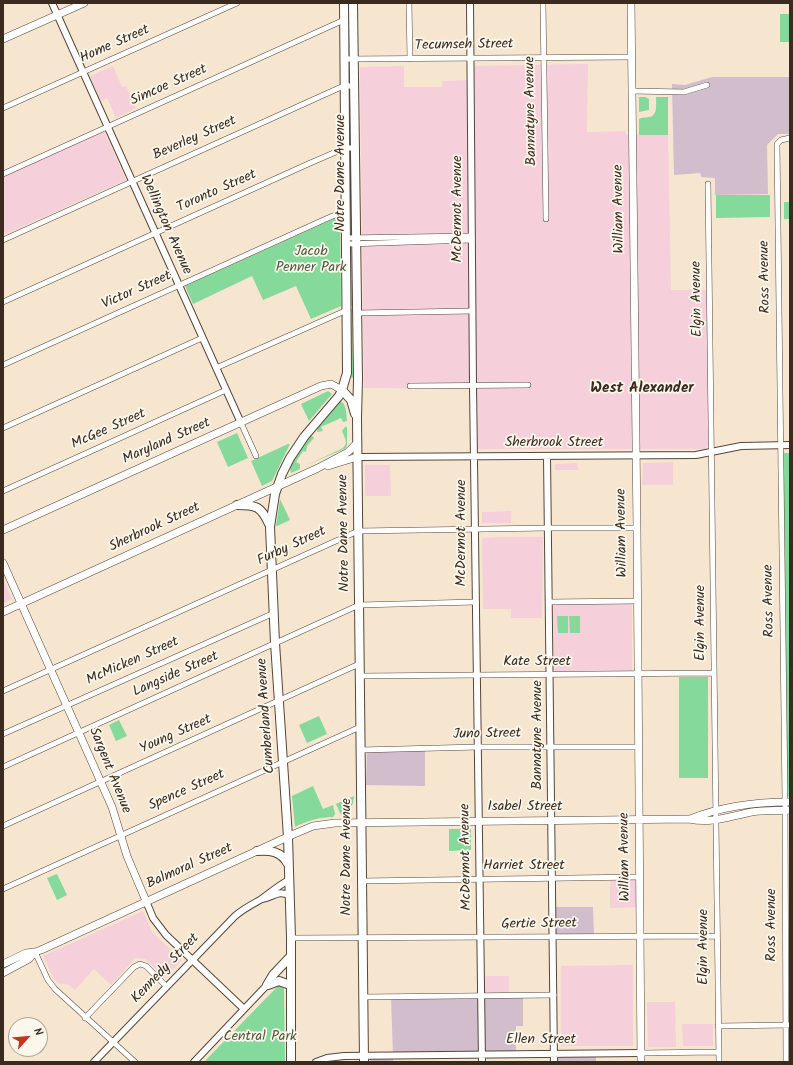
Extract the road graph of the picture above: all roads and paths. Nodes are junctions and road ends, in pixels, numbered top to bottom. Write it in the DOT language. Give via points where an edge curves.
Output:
graph roads {
  1 [pos="52,3"];
  2 [pos="84,3"];
  3 [pos="237,3"];
  4 [pos="344,3"];
  5 [pos="353,3"];
  6 [pos="409,3"];
  7 [pos="470,3"];
  8 [pos="543,3"];
  9 [pos="631,3"];
  10 [pos="58,15"];
  11 [pos="344,20"];
  12 [pos="3,39"];
  13 [pos="631,57"];
  14 [pos="470,58"];
  15 [pos="543,58"];
  16 [pos="410,59"];
  17 [pos="344,60"];
  18 [pos="354,60"];
  19 [pos="83,72"];
  20 [pos="707,85"];
  21 [pos="344,86"];
  22 [pos="354,86"];
  23 [pos="632,91"];
  24 [pos="3,108"];
  25 [pos="108,127"];
  26 [pos="790,138"];
  27 [pos="345,148"];
  28 [pos="355,148"];
  29 [pos="3,174"];
  30 [pos="132,181"];
  31 [pos="708,184"];
  32 [pos="346,213"];
  33 [pos="546,219"];
  34 [pos="156,233"];
  35 [pos="472,238"];
  36 [pos="3,240"];
  37 [pos="347,241"];
  38 [pos="356,241"];
  39 [pos="179,285"];
  40 [pos="3,302"];
  41 [pos="347,310"];
  42 [pos="472,311"];
  43 [pos="357,313"];
  44 [pos="202,338"];
  45 [pos="3,365"];
  46 [pos="216,368"];
  47 [pos="473,385"];
  48 [pos="528,385"];
  49 [pos="410,386"];
  50 [pos="226,390"];
  51 [pos="342,390"];
  52 [pos="357,418"];
  53 [pos="241,423"];
  54 [pos="3,428"];
  55 [pos="357,443"];
  56 [pos="780,445"];
  57 [pos="790,445"];
  58 [pos="712,452"];
  59 [pos="256,456"];
  60 [pos="547,456"];
  61 [pos="635,456"];
  62 [pos="358,457"];
  63 [pos="475,457"];
  64 [pos="318,468"];
  65 [pos="277,487"];
  66 [pos="3,491"];
  67 [pos="237,505"];
  68 [pos="270,527"];
  69 [pos="548,528"];
  70 [pos="637,528"];
  71 [pos="3,530"];
  72 [pos="475,530"];
  73 [pos="358,531"];
  74 [pos="3,563"];
  75 [pos="271,569"];
  76 [pos="637,601"];
  77 [pos="476,602"];
  78 [pos="549,602"];
  79 [pos="21,603"];
  80 [pos="359,605"];
  81 [pos="3,612"];
  82 [pos="274,612"];
  83 [pos="275,643"];
  84 [pos="360,664"];
  85 [pos="51,669"];
  86 [pos="637,674"];
  87 [pos="714,674"];
  88 [pos="477,675"];
  89 [pos="550,675"];
  90 [pos="360,676"];
  91 [pos="3,690"];
  92 [pos="279,701"];
  93 [pos="67,705"];
  94 [pos="360,727"];
  95 [pos="79,732"];
  96 [pos="3,734"];
  97 [pos="478,747"];
  98 [pos="550,747"];
  99 [pos="638,747"];
  100 [pos="360,750"];
  101 [pos="283,761"];
  102 [pos="3,766"];
  103 [pos="101,782"];
  104 [pos="787,802"];
  105 [pos="787,810"];
  106 [pos="716,811"];
  107 [pos="690,819"];
  108 [pos="551,820"];
  109 [pos="638,820"];
  110 [pos="716,820"];
  111 [pos="479,821"];
  112 [pos="361,822"];
  113 [pos="3,826"];
  114 [pos="120,835"];
  115 [pos="288,837"];
  116 [pos="257,851"];
  117 [pos="288,864"];
  118 [pos="640,877"];
  119 [pos="480,879"];
  120 [pos="552,879"];
  121 [pos="289,880"];
  122 [pos="361,880"];
  123 [pos="3,889"];
  124 [pos="290,896"];
  125 [pos="261,899"];
  126 [pos="146,901"];
  127 [pos="640,936"];
  128 [pos="717,936"];
  129 [pos="553,937"];
  130 [pos="291,938"];
  131 [pos="362,938"];
  132 [pos="480,938"];
  133 [pos="35,952"];
  134 [pos="290,958"];
  135 [pos="192,960"];
  136 [pos="3,964"];
  137 [pos="3,973"];
  138 [pos="267,985"];
  139 [pos="290,985"];
  140 [pos="166,986"];
  141 [pos="554,995"];
  142 [pos="481,996"];
  143 [pos="363,997"];
  144 [pos="244,1009"];
  145 [pos="86,1018"];
  146 [pos="788,1025"];
  147 [pos="718,1026"];
  148 [pos="113,1042"];
  149 [pos="718,1052"];
  150 [pos="554,1053"];
  151 [pos="641,1053"];
  152 [pos="482,1054"];
  153 [pos="364,1059"];
  154 [pos="94,1062"];
  155 [pos="135,1062"];
  156 [pos="194,1062"];
  157 [pos="292,1062"];
  158 [pos="316,1062"];
  159 [pos="482,1062"];
  160 [pos="554,1062"];
  161 [pos="641,1062"];
  162 [pos="719,1062"];
  163 [pos="786,1062"];
  1 -- 10 [label="street, Wellington Avenue"];
  2 -- 10 [label="main road"];
  3 -- 19 [label="street, Home Street"];
  4 -- 11 [label="main road, Notre Dame Avenue"];
  5 -- 18 [label="main road, Notre Dame Avenue"];
  6 -- 16 [label="street"];
  7 -- 14 [label="street, McDermot Avenue"];
  8 -- 15 [label="street, Bannatyne Avenue"];
  9 -- 13 [label="main road, William Avenue"];
  10 -- 12 [label="main road"];
  10 -- 19 [label="street, Wellington Avenue"];
  11 -- 17 [label="main road, Notre Dame Avenue"];
  11 -- 25 [label="street, Simcoe Street"];
  13 -- 15 [label="street, Tecumseh Street"];
  13 -- 23 [label="main road, William Avenue"];
  14 -- 15 [label="street, Tecumseh Street"];
  14 -- 16 [label="street, Tecumseh Street"];
  14 -- 35 [label="street, McDermot Avenue"];
  15 -- 33 [label="street, Bannatyne Avenue"];
  16 -- 18 [label="street, Tecumseh Street"];
  17 -- 18 [label="street, Tecumseh Street"];
  17 -- 21 [label="main road, Notre Dame Avenue"];
  18 -- 22 [label="main road, Notre Dame Avenue"];
  19 -- 24 [label="street, Home Street"];
  19 -- 25 [label="street, Wellington Avenue"];
  20 -- 23 [label="street" via="684,92"];
  21 -- 22 [label="street, Beverley Street"];
  21 -- 27 [label="main road, Notre Dame Avenue"];
  21 -- 30 [label="street, Beverley Street"];
  22 -- 28 [label="main road, Notre Dame Avenue"];
  23 -- 61 [label="main road, William Avenue"];
  25 -- 29 [label="street, Simcoe Street"];
  25 -- 30 [label="street, Wellington Avenue"];
  26 -- 56 [label="street, Ross Avenue" via="783,139 777,144"];
  27 -- 28 [label="street, Toronto Street"];
  27 -- 32 [label="main road, Notre Dame Avenue"];
  27 -- 34 [label="street, Toronto Street"];
  28 -- 38 [label="main road, Notre Dame Avenue"];
  30 -- 34 [label="street, Wellington Avenue"];
  30 -- 36 [label="street, Beverley Street"];
  31 -- 58 [label="street, Elgin Avenue"];
  32 -- 37 [label="main road, Notre Dame Avenue"];
  32 -- 39 [label="street, Victor Street" via="328,218"];
  34 -- 39 [label="street, Wellington Avenue"];
  34 -- 40 [label="street, Toronto Street"];
  35 -- 38 [label="street"];
  35 -- 42 [label="street, McDermot Avenue"];
  37 -- 38 [label="street"];
  37 -- 41 [label="main road, Notre Dame Avenue"];
  38 -- 43 [label="main road, Notre Dame Avenue"];
  39 -- 44 [label="street, Wellington Avenue"];
  39 -- 45 [label="street, Victor Street"];
  41 -- 46 [label="street"];
  41 -- 51 [label="main road, Notre Dame Avenue" via="347,373"];
  42 -- 43 [label="street"];
  42 -- 47 [label="street, McDermot Avenue"];
  43 -- 52 [label="main road, Notre Dame Avenue"];
  44 -- 46 [label="street, Wellington Avenue"];
  44 -- 54 [label="street"];
  46 -- 50 [label="street, Wellington Avenue"];
  47 -- 48 [label="street"];
  47 -- 49 [label="street"];
  47 -- 63 [label="street, McDermot Avenue"];
  50 -- 53 [label="street, Wellington Avenue"];
  50 -- 66 [label="street, McGee Street"];
  51 -- 52 [label="main road" via="351,400"];
  51 -- 53 [label="main road, Maryland Street" via="334,385 323,385"];
  51 -- 65 [label="main road, Cumberland Avenue" via="296,448"];
  52 -- 55 [label="main road, Notre Dame Avenue"];
  53 -- 59 [label="street, Wellington Avenue"];
  53 -- 71 [label="main road, Maryland Street"];
  55 -- 62 [label="main road, Notre Dame Avenue"];
  55 -- 64 [label="main road, Sherbrook Street" via="348,452"];
  56 -- 57 [label="street, Sherbrook Street"];
  56 -- 58 [label="street, Sherbrook Street" via="741,446"];
  56 -- 104 [label="street, Ross Avenue"];
  58 -- 61 [label="street, Sherbrook Street" via="696,455"];
  58 -- 87 [label="street, Elgin Avenue"];
  60 -- 61 [label="street, Sherbrook Street"];
  60 -- 63 [label="street, Sherbrook Street"];
  60 -- 69 [label="street, Bannatyne Avenue"];
  61 -- 70 [label="main road, William Avenue"];
  62 -- 63 [label="street, Sherbrook Street"];
  62 -- 64 [label="main road, Sherbrook Street"];
  62 -- 73 [label="main road, Notre Dame Avenue"];
  63 -- 72 [label="street, McDermot Avenue"];
  64 -- 65 [label="main road, Sherbrook Street"];
  65 -- 67 [label="main road, Sherbrook Street"];
  65 -- 68 [label="main road, Cumberland Avenue"];
  67 -- 68 [label="main road" via="250,505 260,509"];
  67 -- 79 [label="main road, Sherbrook Street"];
  68 -- 75 [label="main road, Cumberland Avenue"];
  69 -- 70 [label="street, Furby Street"];
  69 -- 72 [label="street, Furby Street"];
  69 -- 78 [label="street, Bannatyne Avenue"];
  70 -- 76 [label="main road, William Avenue"];
  72 -- 73 [label="street, Furby Street"];
  72 -- 77 [label="street, McDermot Avenue"];
  73 -- 75 [label="street, Furby Street"];
  73 -- 80 [label="main road, Notre Dame Avenue"];
  74 -- 79 [label="main road, Sargent Avenue"];
  75 -- 82 [label="main road, Cumberland Avenue"];
  75 -- 85 [label="street, Furby Street"];
  76 -- 78 [label="street"];
  76 -- 86 [label="main road, William Avenue"];
  77 -- 80 [label="street"];
  77 -- 88 [label="street, McDermot Avenue"];
  78 -- 89 [label="street, Bannatyne Avenue"];
  79 -- 81 [label="main road, Sherbrook Street"];
  79 -- 85 [label="main road, Sargent Avenue"];
  80 -- 83 [label="street, Langside Street"];
  80 -- 84 [label="main road, Notre Dame Avenue"];
  82 -- 83 [label="main road, Cumberland Avenue"];
  82 -- 93 [label="street, McMicken Street"];
  83 -- 92 [label="main road, Cumberland Avenue"];
  83 -- 95 [label="street, Langside Street"];
  84 -- 90 [label="main road, Notre Dame Avenue"];
  84 -- 92 [label="street, Young Street"];
  85 -- 91 [label="street, Furby Street"];
  85 -- 93 [label="main road, Sargent Avenue"];
  86 -- 87 [label="street, Kate Street"];
  86 -- 89 [label="street, Kate Street"];
  86 -- 99 [label="main road, William Avenue"];
  87 -- 106 [label="street, Elgin Avenue"];
  88 -- 89 [label="street, Kate Street"];
  88 -- 90 [label="street, Kate Street"];
  88 -- 97 [label="street, McDermot Avenue"];
  89 -- 98 [label="street, Bannatyne Avenue"];
  90 -- 94 [label="main road, Notre Dame Avenue"];
  92 -- 101 [label="main road, Cumberland Avenue"];
  92 -- 103 [label="street, Young Street"];
  93 -- 95 [label="main road, Sargent Avenue"];
  93 -- 96 [label="street, McMicken Street"];
  94 -- 100 [label="main road, Notre Dame Avenue"];
  94 -- 101 [label="street, Spence Street"];
  95 -- 102 [label="street, Langside Street"];
  95 -- 103 [label="main road, Sargent Avenue"];
  97 -- 98 [label="street, Juno Street"];
  97 -- 100 [label="street, Juno Street"];
  97 -- 111 [label="street, McDermot Avenue"];
  98 -- 99 [label="street, Juno Street"];
  98 -- 108 [label="street, Bannatyne Avenue"];
  99 -- 109 [label="main road, William Avenue"];
  100 -- 112 [label="main road, Notre Dame Avenue"];
  101 -- 114 [label="street, Spence Street"];
  101 -- 115 [label="main road, Cumberland Avenue"];
  103 -- 113 [label="street, Young Street"];
  103 -- 114 [label="main road, Sargent Avenue"];
  104 -- 105 [label="street, Ross Avenue"];
  104 -- 106 [label="main road, Isabel Street" via="765,802"];
  105 -- 110 [label="main road, Isabel Street" via="750,813"];
  105 -- 146 [label="street, Ross Avenue"];
  106 -- 107 [label="main road, Isabel Street"];
  106 -- 110 [label="street, Elgin Avenue"];
  107 -- 109 [label="main road, Isabel Street"];
  107 -- 110 [label="main road, Isabel Street"];
  108 -- 109 [label="main road, Isabel Street"];
  108 -- 111 [label="main road, Isabel Street"];
  108 -- 120 [label="street, Bannatyne Avenue"];
  109 -- 118 [label="main road, William Avenue"];
  110 -- 128 [label="street, Elgin Avenue"];
  111 -- 112 [label="main road, Isabel Street"];
  111 -- 119 [label="street, McDermot Avenue"];
  112 -- 115 [label="main road, Balmoral Street" via="323,824"];
  112 -- 122 [label="main road, Notre Dame Avenue"];
  114 -- 123 [label="street, Spence Street"];
  114 -- 126 [label="main road, Sargent Avenue"];
  115 -- 116 [label="main road, Balmoral Street"];
  115 -- 117 [label="main road, Cumberland Avenue"];
  116 -- 117 [label="main road" via="277,853"];
  116 -- 126 [label="main road, Balmoral Street"];
  117 -- 121 [label="main road, Cumberland Avenue"];
  118 -- 120 [label="street, Harriet Street"];
  118 -- 127 [label="main road, William Avenue"];
  119 -- 120 [label="street, Harriet Street"];
  119 -- 122 [label="street, Harriet Street"];
  119 -- 132 [label="street, McDermot Avenue"];
  120 -- 129 [label="street, Bannatyne Avenue"];
  121 -- 124 [label="main road, Cumberland Avenue"];
  121 -- 125 [label="street, Kennedy Street"];
  122 -- 131 [label="main road, Notre Dame Avenue"];
  124 -- 125 [label="street, Kennedy Street" via="281,892"];
  124 -- 130 [label="main road, Cumberland Avenue"];
  125 -- 135 [label="street, Kennedy Street" via="240,912"];
  126 -- 133 [label="main road, Balmoral Street"];
  126 -- 135 [label="street, Sargent Avenue" via="158,926"];
  127 -- 128 [label="street, Gertie Street"];
  127 -- 129 [label="street, Gertie Street"];
  127 -- 151 [label="main road, William Avenue"];
  128 -- 147 [label="street, Elgin Avenue"];
  129 -- 132 [label="street, Gertie Street"];
  129 -- 141 [label="street, Bannatyne Avenue"];
  130 -- 131 [label="street, Gertie Street"];
  130 -- 134 [label="main road, Cumberland Avenue"];
  131 -- 132 [label="street, Gertie Street"];
  131 -- 143 [label="main road, Notre Dame Avenue"];
  132 -- 142 [label="street, McDermot Avenue"];
  133 -- 136 [label="main road, Balmoral Street" via="26,952"];
  133 -- 137 [label="main road, Balmoral Street" via="29,959"];
  133 -- 145 [label="street" via="50,984"];
  134 -- 138 [label="main road"];
  134 -- 139 [label="main road, Cumberland Avenue"];
  135 -- 140 [label="street, Kennedy Street"];
  135 -- 144 [label="street, Sargent Avenue"];
  138 -- 139 [label="main road" via="279,980"];
  138 -- 144 [label="street"];
  139 -- 157 [label="main road, Cumberland Avenue"];
  140 -- 145 [label="street" via="146,966 140,964 134,967"];
  140 -- 148 [label="street, Kennedy Street"];
  141 -- 142 [label="street"];
  141 -- 150 [label="street, Bannatyne Avenue"];
  142 -- 143 [label="street"];
  142 -- 152 [label="street, McDermot Avenue"];
  143 -- 153 [label="main road, Notre Dame Avenue"];
  144 -- 156 [label="street"];
  145 -- 148 [label="street"];
  146 -- 147 [label="street"];
  146 -- 163 [label="street, Ross Avenue"];
  147 -- 149 [label="street, Elgin Avenue"];
  148 -- 154 [label="street, Kennedy Street"];
  148 -- 155 [label="street"];
  149 -- 151 [label="street, Ellen Street"];
  149 -- 162 [label="street, Elgin Avenue"];
  150 -- 151 [label="street, Ellen Street"];
  150 -- 152 [label="street, Ellen Street"];
  150 -- 160 [label="street, Bannatyne Avenue"];
  151 -- 161 [label="main road, William Avenue"];
  152 -- 153 [label="street, Ellen Street"];
  152 -- 159 [label="street, McDermot Avenue"];
  153 -- 158 [label="street, Ellen Street" via="328,1058"];
}
